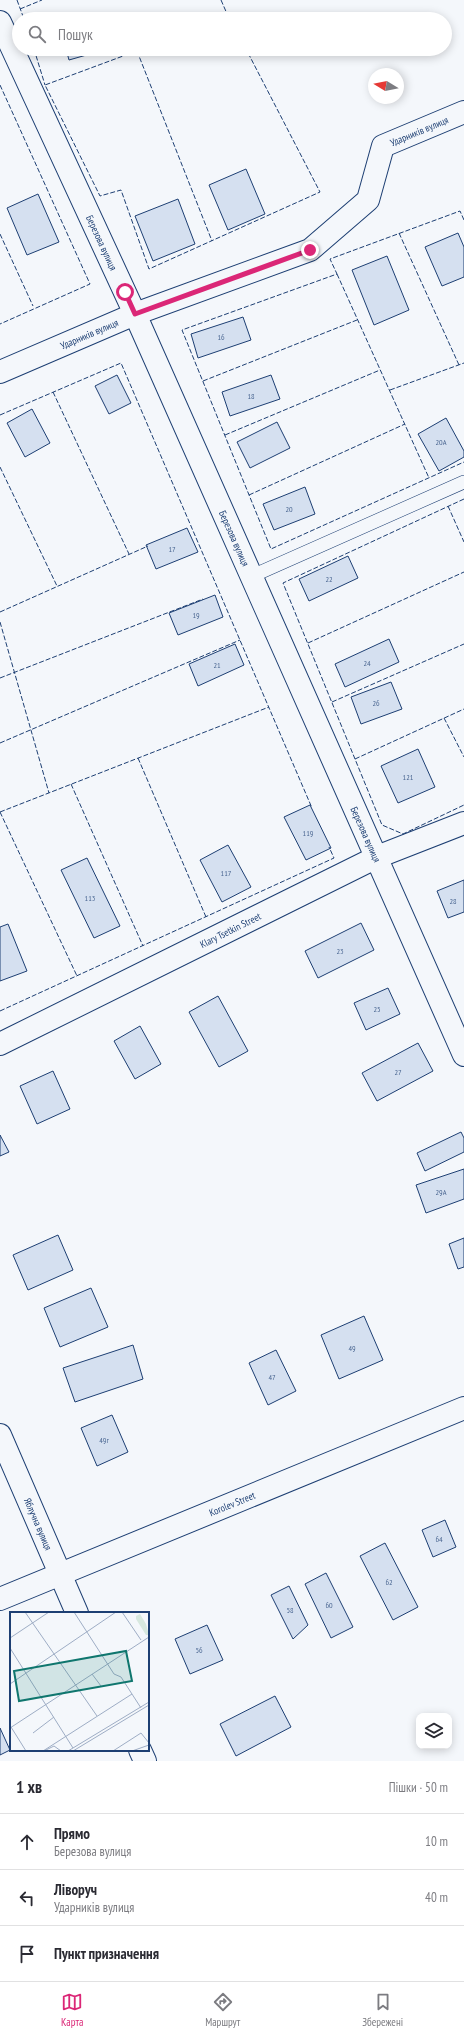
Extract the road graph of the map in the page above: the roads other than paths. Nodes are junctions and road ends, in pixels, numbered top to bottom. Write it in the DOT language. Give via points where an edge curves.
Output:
graph roads {
  1 [pos="0,22"];
  2 [pos="12,48"];
  3 [pos="16,56"];
  4 [pos="464,112"];
  5 [pos="135,314"];
  6 [pos="0,372"];
  7 [pos="464,482"];
  8 [pos="252,576"];
  9 [pos="464,823"];
  10 [pos="377,857"];
  11 [pos="0,1044"];
  12 [pos="464,1055"];
  13 [pos="464,1408"];
  14 [pos="0,1435"];
  15 [pos="60,1573"];
  16 [pos="0,1599"];
  17 [pos="77,1612"];
  18 [pos="140,1751"];
  19 [pos="145,1761"];
  1 -- 2 [label="street, Березова вулиця"];
  3 -- 5 [label="street, Березова вулиця"];
  4 -- 5 [label="street, Ударників вулиця" via="383,146 368,200 310,250"];
  5 -- 6 [label="street, Ударників вулиця"];
  5 -- 8 [label="street, Березова вулиця"];
  7 -- 8 [label="lane"];
  8 -- 10 [label="street, Березова вулиця"];
  9 -- 10 [label="street, Klary Tsetkin Street"];
  10 -- 11 [label="street, Klary Tsetkin Street"];
  10 -- 12 [label="street, Березова вулиця"];
  13 -- 15 [label="street, Korolev Street"];
  14 -- 15 [label="street, Яблучна вулиця"];
  15 -- 16 [label="street, Korolev Street"];
  15 -- 17 [label="street, Яблучна вулиця"];
  18 -- 19 [label="street"];
}
